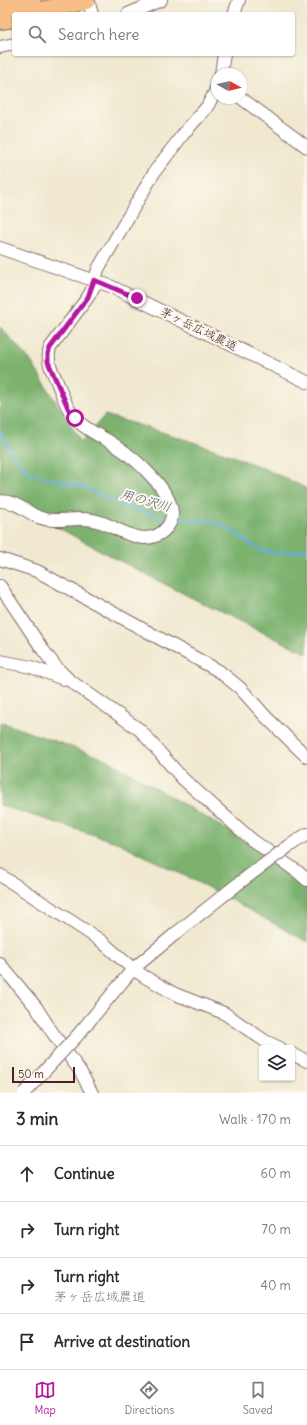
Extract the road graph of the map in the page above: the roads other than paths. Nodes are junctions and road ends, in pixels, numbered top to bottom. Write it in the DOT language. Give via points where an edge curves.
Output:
graph roads {
  1 [pos="32,0"];
  2 [pos="87,0"];
  3 [pos="161,0"];
  4 [pos="0,6"];
  5 [pos="38,12"];
  6 [pos="91,12"];
  7 [pos="133,12"];
  8 [pos="12,18"];
  9 [pos="0,20"];
  10 [pos="12,44"];
  11 [pos="0,47"];
  12 [pos="224,56"];
  13 [pos="222,68"];
  14 [pos="211,99"];
  15 [pos="247,102"];
  16 [pos="307,147"];
  17 [pos="0,248"];
  18 [pos="94,280"];
  19 [pos="307,382"];
  20 [pos="0,500"];
  21 [pos="0,559"];
  22 [pos="0,586"];
  23 [pos="0,661"];
  24 [pos="69,680"];
  25 [pos="307,757"];
  26 [pos="307,834"];
  27 [pos="0,875"];
  28 [pos="307,880"];
  29 [pos="0,964"];
  30 [pos="133,969"];
  31 [pos="274,1045"];
  32 [pos="295,1056"];
  33 [pos="307,1062"];
  34 [pos="24,1093"];
  35 [pos="92,1093"];
  1 -- 4 [label="highway"];
  2 -- 5 [label="highway"];
  2 -- 6 [label="street"];
  3 -- 7 [label="street"];
  8 -- 9 [label="highway"];
  10 -- 11 [label="street"];
  12 -- 13 [label="street"];
  14 -- 18 [label="street" via="155,171 112,243"];
  15 -- 16 [label="street"];
  17 -- 18 [label="street, 茅ヶ岳広域農道"];
  18 -- 19 [label="street, 茅ヶ岳広域農道" via="137,298"];
  18 -- 20 [label="street" via="88,297 50,348 48,362 75,418 137,462 164,490 172,510 169,525 159,535 142,538 90,519 39,518 14,503"];
  21 -- 25 [label="street" via="36,572 219,671 240,688"];
  22 -- 24 [label="street" via="42,650"];
  23 -- 24 [label="street" via="31,667"];
  24 -- 28 [label="street" via="140,730 187,783 252,840"];
  26 -- 30 [label="street, bridge" via="239,883"];
  27 -- 30 [label="street" via="100,940"];
  29 -- 35 [label="street" via="36,1007"];
  30 -- 31 [label="street" via="175,994 224,1013"];
  30 -- 34 [label="street, bridge" via="76,1037"];
  32 -- 33 [label="street"];
}
